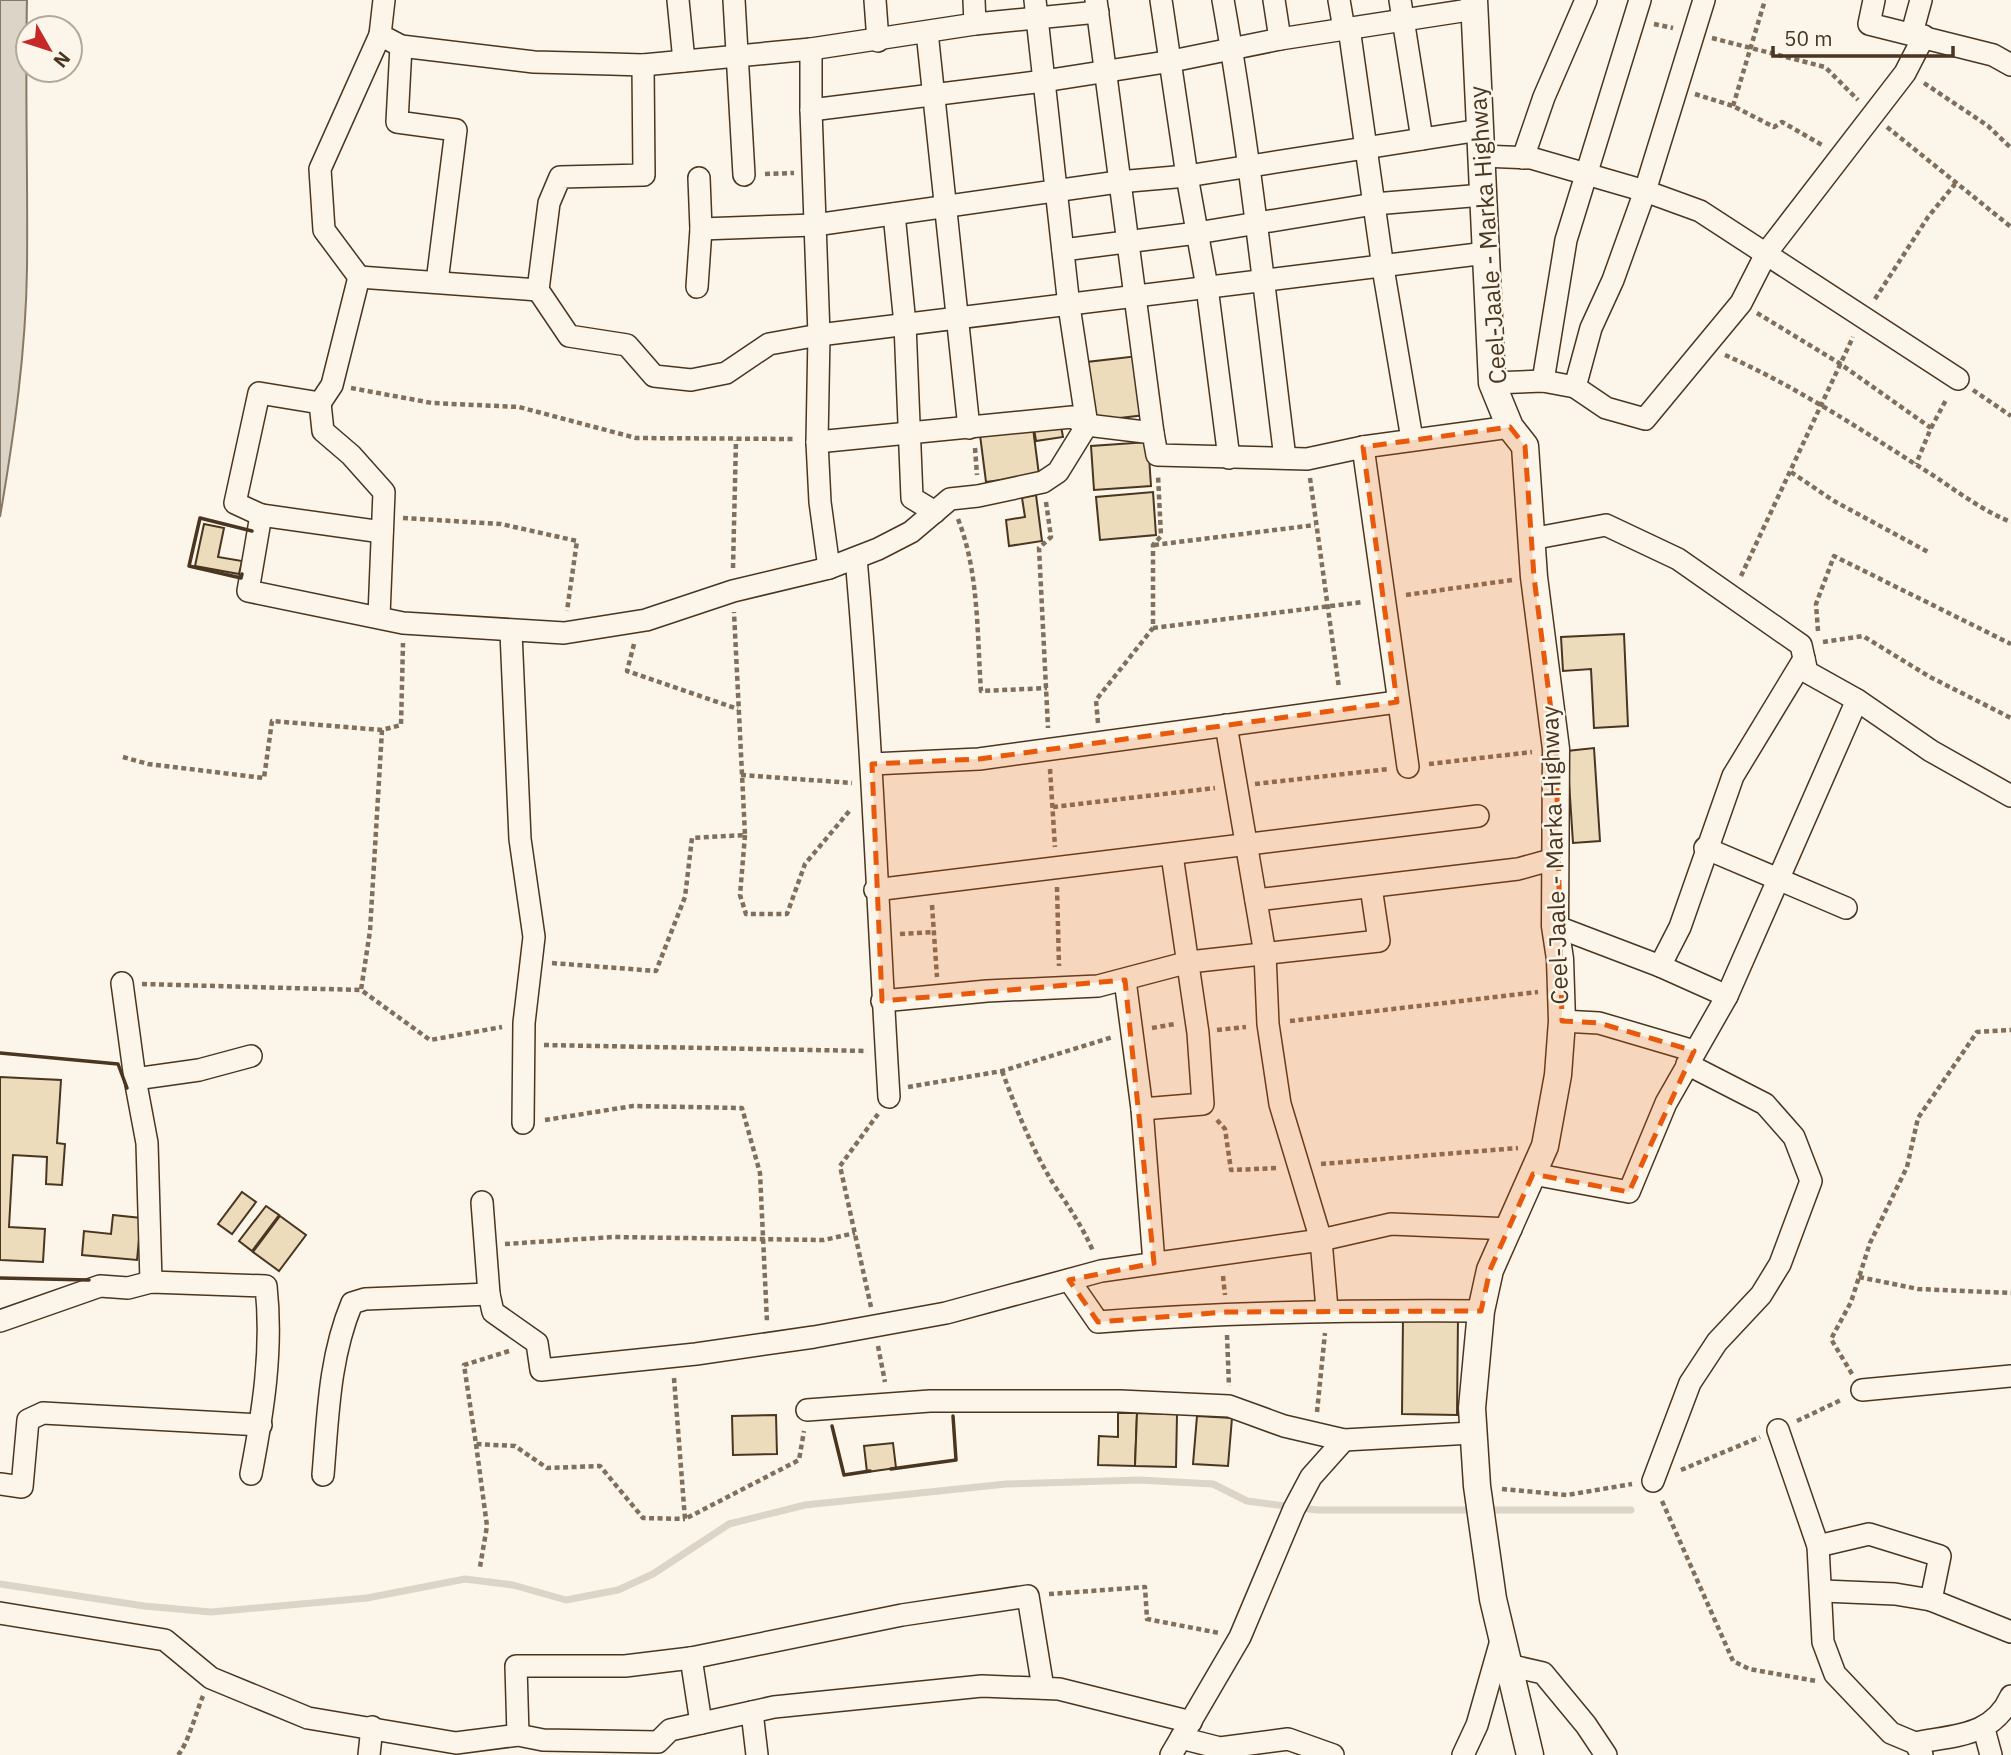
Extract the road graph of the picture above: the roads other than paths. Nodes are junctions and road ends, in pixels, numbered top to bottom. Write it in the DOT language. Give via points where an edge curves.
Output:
graph roads {
  1 [pos="384,0"];
  2 [pos="678,0"];
  3 [pos="734,0"];
  4 [pos="875,0"];
  5 [pos="974,0"];
  6 [pos="1161,0"];
  7 [pos="1223,0"];
  8 [pos="1274,0"];
  9 [pos="1339,0"];
  10 [pos="1586,0"];
  11 [pos="1704,0"];
  12 [pos="1874,0"];
  13 [pos="1921,0"];
  14 [pos="1475,4"];
  15 [pos="1097,6"];
  16 [pos="1037,9"];
  17 [pos="1637,9"];
  18 [pos="1401,10"];
  19 [pos="975,23"];
  20 [pos="1346,28"];
  21 [pos="927,32"];
  22 [pos="380,35"];
  23 [pos="1918,35"];
  24 [pos="1280,39"];
  25 [pos="878,41"];
  26 [pos="401,46"];
  27 [pos="1232,48"];
  28 [pos="811,49"];
  29 [pos="738,55"];
  30 [pos="684,61"];
  31 [pos="1172,61"];
  32 [pos="643,65"];
  33 [pos="2011,65"];
  34 [pos="1105,71"];
  35 [pos="1044,81"];
  36 [pos="935,94"];
  37 [pos="811,110"];
  38 [pos="1422,139"];
  39 [pos="1481,143"];
  40 [pos="1368,149"];
  41 [pos="1523,158"];
  42 [pos="1250,166"];
  43 [pos="1585,174"];
  44 [pos="744,175"];
  45 [pos="1187,176"];
  46 [pos="699,177"];
  47 [pos="1118,182"];
  48 [pos="1645,191"];
  49 [pos="1056,193"];
  50 [pos="1483,195"];
  51 [pos="1374,204"];
  52 [pos="947,207"];
  53 [pos="894,214"];
  54 [pos="1254,223"];
  55 [pos="815,225"];
  56 [pos="701,229"];
  57 [pos="1197,233"];
  58 [pos="1127,242"];
  59 [pos="1063,250"];
  60 [pos="1767,252"];
  61 [pos="1486,253"];
  62 [pos="1383,268"];
  63 [pos="359,277"];
  64 [pos="1263,281"];
  65 [pos="437,282"];
  66 [pos="697,287"];
  67 [pos="1207,287"];
  68 [pos="538,290"];
  69 [pos="1135,295"];
  70 [pos="1069,306"];
  71 [pos="956,318"];
  72 [pos="905,324"];
  73 [pos="819,335"];
  74 [pos="1958,379"];
  75 [pos="1543,380"];
  76 [pos="1492,383"];
  77 [pos="1575,387"];
  78 [pos="320,403"];
  79 [pos="1087,425"];
  80 [pos="971,427"];
  81 [pos="1510,427"];
  82 [pos="911,433"];
  83 [pos="1153,433"];
  84 [pos="1412,439"];
  85 [pos="817,442"];
  86 [pos="1363,447"];
  87 [pos="1229,458"];
  88 [pos="1284,458"];
  89 [pos="942,505"];
  90 [pos="261,515"];
  91 [pos="383,524"];
  92 [pos="1531,540"];
  93 [pos="856,558"];
  94 [pos="829,568"];
  95 [pos="379,616"];
  96 [pos="511,632"];
  97 [pos="1804,659"];
  98 [pos="1857,700"];
  99 [pos="1397,702"];
  100 [pos="1226,725"];
  101 [pos="1408,766"];
  102 [pos="872,774"];
  103 [pos="2011,796"];
  104 [pos="1478,816"];
  105 [pos="1246,844"];
  106 [pos="1705,848"];
  107 [pos="1172,855"];
  108 [pos="1553,859"];
  109 [pos="1778,880"];
  110 [pos="1371,887"];
  111 [pos="875,890"];
  112 [pos="1256,900"];
  113 [pos="1846,908"];
  114 [pos="1555,926"];
  115 [pos="1265,954"];
  116 [pos="1189,962"];
  117 [pos="1660,965"];
  118 [pos="1125,980"];
  119 [pos="122,983"];
  120 [pos="1727,996"];
  121 [pos="882,1001"];
  122 [pos="1562,1021"];
  123 [pos="251,1056"];
  124 [pos="1690,1058"];
  125 [pos="135,1079"];
  126 [pos="889,1094"];
  127 [pos="1142,1109"];
  128 [pos="523,1123"];
  129 [pos="1533,1174"];
  130 [pos="482,1202"];
  131 [pos="1511,1229"];
  132 [pos="1321,1240"];
  133 [pos="1154,1263"];
  134 [pos="1069,1280"];
  135 [pos="151,1282"];
  136 [pos="489,1294"];
  137 [pos="1327,1309"];
  138 [pos="1481,1311"];
  139 [pos="0,1321"];
  140 [pos="2011,1376"];
  141 [pos="1862,1390"];
  142 [pos="807,1410"];
  143 [pos="261,1425"];
  144 [pos="1778,1430"];
  145 [pos="1472,1433"];
  146 [pos="1344,1440"];
  147 [pos="251,1474"];
  148 [pos="323,1475"];
  149 [pos="1653,1481"];
  150 [pos="0,1484"];
  151 [pos="1818,1546"];
  152 [pos="1822,1591"];
  153 [pos="1931,1600"];
  154 [pos="0,1613"];
  155 [pos="2011,1632"];
  156 [pos="1502,1636"];
  157 [pos="691,1658"];
  158 [pos="1508,1665"];
  159 [pos="1043,1688"];
  160 [pos="2011,1696"];
  161 [pos="752,1712"];
  162 [pos="701,1723"];
  163 [pos="372,1727"];
  164 [pos="1984,1729"];
  165 [pos="518,1735"];
  166 [pos="1181,1738"];
  167 [pos="1918,1749"];
  168 [pos="369,1755"];
  169 [pos="757,1755"];
  170 [pos="1333,1755"];
  171 [pos="1463,1755"];
  172 [pos="1530,1755"];
  173 [pos="1606,1755"];
  174 [pos="1991,1755"];
  1 -- 22 [label="street"];
  2 -- 30 [label="street"];
  3 -- 29 [label="street"];
  4 -- 25 [label="street"];
  5 -- 19 [label="street"];
  6 -- 31 [label="street"];
  7 -- 27 [label="street"];
  8 -- 24 [label="street"];
  9 -- 20 [label="street"];
  10 -- 41 [label="street"];
  11 -- 48 [label="street"];
  12 -- 23 [label="street" via="1869,24"];
  13 -- 23 [label="street"];
  14 -- 18 [label="street"];
  14 -- 39 [label="street, Ceel-Jaale - Marka Highway"];
  15 -- 16 [label="street"];
  15 -- 34 [label="street"];
  16 -- 19 [label="street"];
  16 -- 35 [label="street"];
  17 -- 43 [label="street"];
  18 -- 20 [label="street"];
  18 -- 38 [label="street"];
  19 -- 21 [label="street"];
  20 -- 24 [label="street"];
  20 -- 40 [label="street"];
  21 -- 25 [label="street"];
  21 -- 36 [label="street"];
  22 -- 26 [label="street"];
  22 -- 63 [label="street" via="320,169 324,230"];
  23 -- 33 [label="street" via="1993,55"];
  23 -- 60 [label="street" via="1905,73"];
  24 -- 27 [label="street"];
  25 -- 28 [label="street"];
  26 -- 32 [label="street" via="534,62"];
  26 -- 65 [label="street" via="397,121 456,130"];
  27 -- 31 [label="street"];
  27 -- 42 [label="street"];
  28 -- 29 [label="street"];
  28 -- 37 [label="street"];
  29 -- 30 [label="street"];
  29 -- 44 [label="street"];
  30 -- 32 [label="street"];
  31 -- 34 [label="street"];
  31 -- 45 [label="street"];
  32 -- 68 [label="street" via="644,175 560,177 549,203"];
  34 -- 35 [label="street"];
  34 -- 47 [label="street"];
  35 -- 36 [label="street"];
  35 -- 49 [label="street"];
  36 -- 37 [label="street"];
  36 -- 52 [label="street"];
  37 -- 55 [label="street"];
  38 -- 39 [label="street"];
  38 -- 40 [label="street"];
  39 -- 41 [label="street"];
  39 -- 50 [label="street, Ceel-Jaale - Marka Highway"];
  40 -- 42 [label="street"];
  40 -- 51 [label="street"];
  41 -- 43 [label="street"];
  42 -- 45 [label="street"];
  42 -- 54 [label="street"];
  43 -- 48 [label="street"];
  43 -- 75 [label="street" via="1566,240"];
  45 -- 47 [label="street"];
  45 -- 57 [label="street"];
  46 -- 56 [label="street"];
  47 -- 49 [label="street"];
  47 -- 58 [label="street"];
  48 -- 60 [label="street" via="1700,211"];
  48 -- 77 [label="street" via="1591,328"];
  49 -- 52 [label="street"];
  49 -- 59 [label="street"];
  50 -- 51 [label="street"];
  50 -- 61 [label="street, Ceel-Jaale - Marka Highway"];
  51 -- 54 [label="street"];
  51 -- 62 [label="street"];
  52 -- 53 [label="street"];
  52 -- 71 [label="street"];
  53 -- 55 [label="street"];
  53 -- 72 [label="street"];
  54 -- 57 [label="street"];
  54 -- 64 [label="street"];
  55 -- 56 [label="street"];
  55 -- 73 [label="street"];
  56 -- 66 [label="street"];
  57 -- 58 [label="street"];
  57 -- 67 [label="street"];
  58 -- 59 [label="street"];
  58 -- 69 [label="street"];
  59 -- 70 [label="street"];
  60 -- 74 [label="street"];
  60 -- 77 [label="street" via="1741,303 1645,419 1606,408"];
  61 -- 62 [label="street"];
  61 -- 76 [label="street, Ceel-Jaale - Marka Highway"];
  62 -- 64 [label="street"];
  62 -- 84 [label="street"];
  63 -- 65 [label="street"];
  63 -- 78 [label="street" via="332,385"];
  64 -- 67 [label="street"];
  64 -- 88 [label="street"];
  65 -- 68 [label="street"];
  67 -- 69 [label="street"];
  67 -- 87 [label="street"];
  68 -- 73 [label="street" via="569,336 627,345 654,376 691,380 726,373 769,344"];
  69 -- 70 [label="street"];
  69 -- 83 [label="street"];
  70 -- 71 [label="street"];
  70 -- 79 [label="street"];
  71 -- 72 [label="street"];
  71 -- 80 [label="street"];
  72 -- 73 [label="street"];
  72 -- 82 [label="street"];
  73 -- 85 [label="street"];
  75 -- 76 [label="street"];
  75 -- 77 [label="street"];
  76 -- 81 [label="street, Ceel-Jaale - Marka Highway"];
  78 -- 90 [label="street" via="258,393 234,503"];
  78 -- 91 [label="street" via="323,431 384,492"];
  79 -- 80 [label="street" via="1072,417"];
  79 -- 83 [label="street"];
  79 -- 89 [label="street" via="1059,472 1043,482"];
  80 -- 82 [label="street"];
  81 -- 84 [label="street"];
  81 -- 92 [label="street, Ceel-Jaale - Marka Highway" via="1525,446"];
  82 -- 85 [label="street"];
  82 -- 89 [label="street" via="912,498"];
  83 -- 87 [label="street" via="1157,456"];
  84 -- 86 [label="street"];
  85 -- 94 [label="street"];
  86 -- 88 [label="street" via="1307,459"];
  86 -- 99 [label="street"];
  87 -- 88 [label="street"];
  89 -- 93 [label="street" via="911,532"];
  90 -- 91 [label="street"];
  90 -- 95 [label="street" via="248,591"];
  91 -- 95 [label="street"];
  92 -- 97 [label="street" via="1606,525 1678,559 1801,645"];
  92 -- 108 [label="street, Ceel-Jaale - Marka Highway" via="1556,749"];
  93 -- 94 [label="street"];
  93 -- 102 [label="street"];
  94 -- 96 [label="street" via="733,591 641,621 564,633"];
  95 -- 96 [label="street" via="403,623"];
  96 -- 128 [label="street" via="520,839 534,937 524,1034"];
  97 -- 98 [label="street" via="1807,672"];
  97 -- 106 [label="street" via="1733,776"];
  98 -- 103 [label="street" via="1931,751"];
  98 -- 109 [label="street"];
  99 -- 100 [label="street"];
  99 -- 101 [label="street"];
  100 -- 102 [label="street"];
  100 -- 105 [label="street"];
  102 -- 111 [label="street"];
  104 -- 105 [label="street"];
  105 -- 107 [label="street"];
  105 -- 112 [label="street"];
  106 -- 109 [label="street"];
  106 -- 117 [label="street" via="1680,927"];
  107 -- 111 [label="street"];
  107 -- 116 [label="street"];
  108 -- 110 [label="street" via="1518,869"];
  108 -- 114 [label="street, Ceel-Jaale - Marka Highway"];
  109 -- 113 [label="street"];
  109 -- 120 [label="street"];
  110 -- 112 [label="street"];
  110 -- 115 [label="street" via="1379,941"];
  111 -- 121 [label="street"];
  112 -- 115 [label="street"];
  114 -- 117 [label="street"];
  114 -- 122 [label="street, Ceel-Jaale - Marka Highway"];
  115 -- 116 [label="street"];
  115 -- 132 [label="street" via="1268,1024 1280,1104"];
  116 -- 118 [label="street"];
  116 -- 127 [label="street" via="1203,1104"];
  117 -- 120 [label="street"];
  118 -- 121 [label="street" via="1098,986"];
  118 -- 127 [label="street"];
  119 -- 125 [label="street"];
  120 -- 124 [label="street"];
  121 -- 126 [label="street"];
  122 -- 124 [label="street" via="1599,1023"];
  122 -- 129 [label="street, Ceel-Jaale - Marka Highway" via="1545,1146"];
  123 -- 125 [label="street" via="199,1070"];
  124 -- 129 [label="street" via="1666,1102 1629,1192"];
  124 -- 149 [label="street" via="1765,1104 1794,1137 1811,1181 1780,1264 1761,1295 1717,1342 1690,1383"];
  125 -- 135 [label="street" via="148,1155"];
  127 -- 133 [label="street"];
  129 -- 131 [label="street, Ceel-Jaale - Marka Highway"];
  130 -- 136 [label="street"];
  131 -- 132 [label="street" via="1391,1224"];
  131 -- 138 [label="street, Ceel-Jaale - Marka Highway" via="1490,1270"];
  132 -- 133 [label="street"];
  132 -- 137 [label="street"];
  133 -- 134 [label="street"];
  134 -- 136 [label="street" via="946,1313 875,1326 541,1370 537,1343 493,1312"];
  134 -- 137 [label="street" via="1098,1322"];
  135 -- 139 [label="street" via="128,1288 100,1286"];
  135 -- 143 [label="street" via="266,1286 270,1322"];
  136 -- 148 [label="street" via="352,1303 332,1370"];
  137 -- 138 [label="street"];
  138 -- 145 [label="street, Ceel-Jaale - Marka Highway"];
  140 -- 141 [label="street"];
  142 -- 146 [label="street" via="888,1404 1120,1401 1229,1406 1284,1426"];
  143 -- 147 [label="street"];
  143 -- 150 [label="street" via="43,1413 28,1420 22,1487"];
  144 -- 151 [label="street"];
  145 -- 146 [label="street"];
  145 -- 156 [label="street, Ceel-Jaale - Marka Highway"];
  146 -- 166 [label="street" via="1311,1477 1240,1637"];
  151 -- 152 [label="street"];
  151 -- 153 [label="street" via="1869,1534 1940,1556"];
  152 -- 153 [label="street"];
  152 -- 167 [label="street" via="1824,1642 1835,1674 1891,1733"];
  153 -- 155 [label="street"];
  154 -- 163 [label="street" via="165,1640 211,1678 308,1718"];
  156 -- 158 [label="street, Ceel-Jaale - Marka Highway"];
  156 -- 171 [label="street" via="1477,1725"];
  157 -- 159 [label="street" via="902,1615 1028,1596"];
  157 -- 162 [label="street"];
  157 -- 165 [label="street" via="625,1666 516,1666"];
  158 -- 172 [label="street, Ceel-Jaale - Marka Highway"];
  158 -- 173 [label="street" via="1543,1673"];
  159 -- 161 [label="street" via="982,1686"];
  159 -- 166 [label="street" via="1071,1692"];
  160 -- 164 [label="street" via="2005,1709"];
  161 -- 162 [label="street"];
  161 -- 169 [label="street"];
  162 -- 165 [label="street" via="670,1730 657,1742 543,1740"];
  163 -- 165 [label="street" via="456,1742"];
  163 -- 168 [label="street"];
  164 -- 167 [label="street"];
  164 -- 174 [label="street"];
  166 -- 170 [label="street" via="1220,1748 1288,1739"];
}
